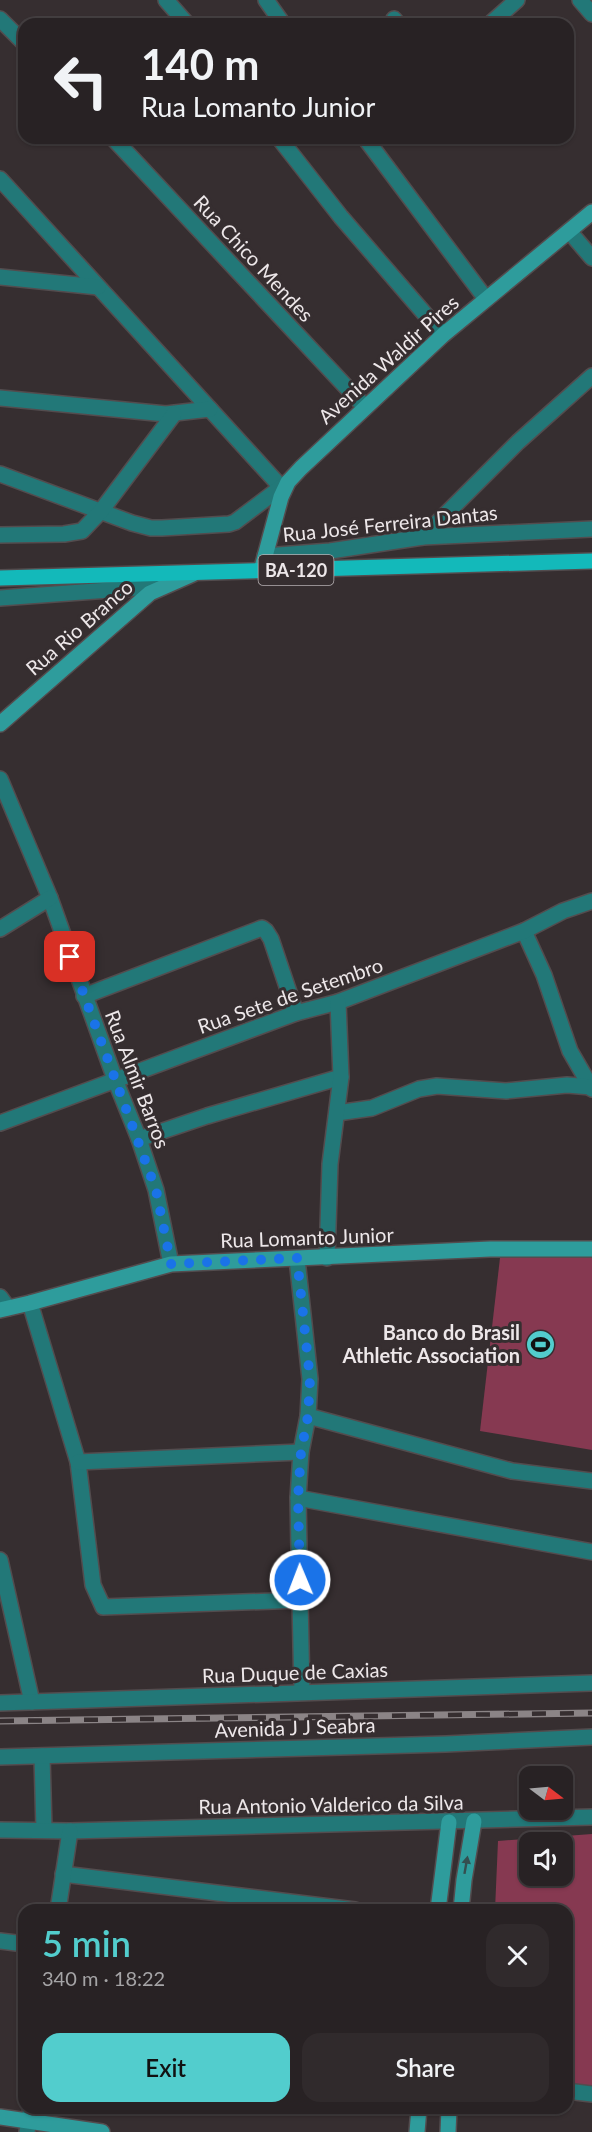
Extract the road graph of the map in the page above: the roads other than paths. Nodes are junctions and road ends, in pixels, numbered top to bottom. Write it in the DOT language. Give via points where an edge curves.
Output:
graph roads {
  1 [pos="166,0"];
  2 [pos="517,0"];
  3 [pos="580,0"];
  4 [pos="270,5"];
  5 [pos="592,14"];
  6 [pos="182,18"];
  7 [pos="279,18"];
  8 [pos="497,18"];
  9 [pos="0,19"];
  10 [pos="18,37"];
  11 [pos="118,144"];
  12 [pos="284,144"];
  13 [pos="370,144"];
  14 [pos="0,179"];
  15 [pos="592,212"];
  16 [pos="569,231"];
  17 [pos="592,258"];
  18 [pos="0,277"];
  19 [pos="98,287"];
  20 [pos="486,299"];
  21 [pos="443,335"];
  22 [pos="592,376"];
  23 [pos="0,398"];
  24 [pos="365,407"];
  25 [pos="210,409"];
  26 [pos="174,414"];
  27 [pos="0,474"];
  28 [pos="285,485"];
  29 [pos="101,511"];
  30 [pos="590,527"];
  31 [pos="0,535"];
  32 [pos="423,537"];
  33 [pos="592,561"];
  34 [pos="263,564"];
  35 [pos="194,574"];
  36 [pos="0,579"];
  37 [pos="164,586"];
  38 [pos="0,597"];
  39 [pos="0,724"];
  40 [pos="0,779"];
  41 [pos="50,898"];
  42 [pos="592,901"];
  43 [pos="0,929"];
  44 [pos="524,932"];
  45 [pos="84,996"];
  46 [pos="338,1002"];
  47 [pos="296,1013"];
  48 [pos="341,1077"];
  49 [pos="116,1082"];
  50 [pos="592,1088"];
  51 [pos="337,1113"];
  52 [pos="0,1123"];
  53 [pos="139,1139"];
  54 [pos="592,1249"];
  55 [pos="297,1258"];
  56 [pos="327,1258"];
  57 [pos="171,1264"];
  58 [pos="30,1304"];
  59 [pos="3,1305"];
  60 [pos="308,1416"];
  61 [pos="301,1452"];
  62 [pos="78,1462"];
  63 [pos="592,1481"];
  64 [pos="298,1498"];
  65 [pos="592,1552"];
  66 [pos="0,1564"];
  67 [pos="300,1600"];
  68 [pos="592,1683"];
  69 [pos="302,1692"];
  70 [pos="32,1702"];
  71 [pos="0,1703"];
  72 [pos="592,1737"];
  73 [pos="42,1756"];
  74 [pos="0,1757"];
  75 [pos="592,1817"];
  76 [pos="474,1821"];
  77 [pos="449,1822"];
  78 [pos="0,1830"];
  79 [pos="45,1830"];
  80 [pos="70,1831"];
  81 [pos="63,1874"];
  82 [pos="59,1904"];
  83 [pos="306,1904"];
  84 [pos="439,1904"];
  85 [pos="462,1904"];
  86 [pos="0,1941"];
  87 [pos="18,1943"];
  88 [pos="573,2092"];
  89 [pos="592,2094"];
  90 [pos="418,2114"];
  91 [pos="449,2114"];
  92 [pos="0,2117"];
  93 [pos="29,2120"];
  94 [pos="102,2132"];
  95 [pos="417,2132"];
  96 [pos="448,2132"];
  1 -- 6 [label="street"];
  2 -- 8 [label="street"];
  3 -- 5 [label="street"];
  4 -- 7 [label="street"];
  9 -- 10 [label="street"];
  11 -- 24 [label="street, Rua Chico Mendes"];
  12 -- 21 [label="street"];
  13 -- 20 [label="street"];
  14 -- 19 [label="street"];
  15 -- 16 [label="street, Avenida Waldir Pires"];
  16 -- 17 [label="street"];
  16 -- 20 [label="street, Avenida Waldir Pires"];
  18 -- 19 [label="street"];
  19 -- 25 [label="street"];
  20 -- 21 [label="street, Avenida Waldir Pires"];
  21 -- 24 [label="street, Avenida Waldir Pires"];
  22 -- 32 [label="street" via="518,442"];
  23 -- 26 [label="street"];
  24 -- 28 [label="street, Avenida Waldir Pires"];
  25 -- 26 [label="street"];
  25 -- 28 [label="street"];
  26 -- 29 [label="street"];
  27 -- 29 [label="street"];
  28 -- 29 [label="street" via="230,524 151,528"];
  28 -- 34 [label="street, Avenida Waldir Pires"];
  29 -- 31 [label="street" via="75,533"];
  30 -- 32 [label="street, Rua José Ferreira Dantas"];
  32 -- 34 [label="street, Rua José Ferreira Dantas"];
  33 -- 34 [label="main road, BA-120 / BA-120"];
  34 -- 35 [label="main road, BA-120 / BA-120"];
  35 -- 36 [label="main road, BA-120 / BA-120"];
  35 -- 37 [label="street, Rua Rio Branco"];
  37 -- 38 [label="street"];
  37 -- 39 [label="street, Rua Rio Branco" via="139,602"];
  40 -- 41 [label="street, Rua Almir Barros"];
  41 -- 43 [label="street"];
  41 -- 45 [label="street, Rua Almir Barros"];
  42 -- 44 [label="street, Rua Sete de Setembro"];
  44 -- 46 [label="street, Rua Sete de Setembro"];
  44 -- 50 [label="street" via="544,975 570,1051"];
  45 -- 47 [label="street" via="262,928 271,939"];
  45 -- 49 [label="street, Rua Almir Barros"];
  46 -- 47 [label="street, Rua Sete de Setembro"];
  46 -- 48 [label="street"];
  47 -- 49 [label="street, Rua Sete de Setembro"];
  48 -- 51 [label="street"];
  48 -- 53 [label="street"];
  49 -- 52 [label="street, Rua Sete de Setembro"];
  49 -- 53 [label="street, Rua Almir Barros"];
  50 -- 51 [label="street" via="567,1085 507,1091 437,1086 372,1108"];
  51 -- 56 [label="street" via="330,1164"];
  53 -- 57 [label="street, Rua Almir Barros" via="156,1190"];
  54 -- 56 [label="street, Rua Lomanto Junior" via="490,1249"];
  55 -- 56 [label="street, Rua Lomanto Junior"];
  55 -- 57 [label="street, Rua Lomanto Junior"];
  55 -- 60 [label="street" via="310,1379"];
  57 -- 58 [label="street, Rua Lomanto Junior"];
  58 -- 59 [label="street, Rua Lomanto Junior"];
  58 -- 62 [label="street"];
  60 -- 61 [label="street"];
  60 -- 63 [label="street" via="512,1471"];
  61 -- 62 [label="street"];
  61 -- 64 [label="street"];
  62 -- 67 [label="street" via="93,1585 103,1607"];
  64 -- 65 [label="street"];
  64 -- 67 [label="street"];
  66 -- 70 [label="street"];
  67 -- 69 [label="street"];
  68 -- 69 [label="street, Rua Duque de Caxias"];
  69 -- 70 [label="street, Rua Duque de Caxias"];
  70 -- 71 [label="street, Rua Duque de Caxias"];
  72 -- 73 [label="street, Avenida J J Seabra"];
  73 -- 74 [label="street, Avenida J J Seabra"];
  73 -- 79 [label="street"];
  75 -- 76 [label="street, Rua Antonio Valderico da Silva"];
  76 -- 77 [label="street, Rua Antonio Valderico da Silva"];
  85 -- 76 [label="street, one-way"];
  77 -- 80 [label="street, Rua Antonio Valderico da Silva"];
  77 -- 84 [label="street"];
  78 -- 79 [label="street, Rua Antonio Valderico da Silva"];
  79 -- 80 [label="street, Rua Antonio Valderico da Silva"];
  80 -- 81 [label="street"];
  81 -- 82 [label="street"];
  81 -- 83 [label="street"];
  86 -- 87 [label="street"];
  88 -- 89 [label="street"];
  90 -- 95 [label="street"];
  91 -- 96 [label="street"];
  92 -- 93 [label="street"];
  93 -- 94 [label="street"];
}
